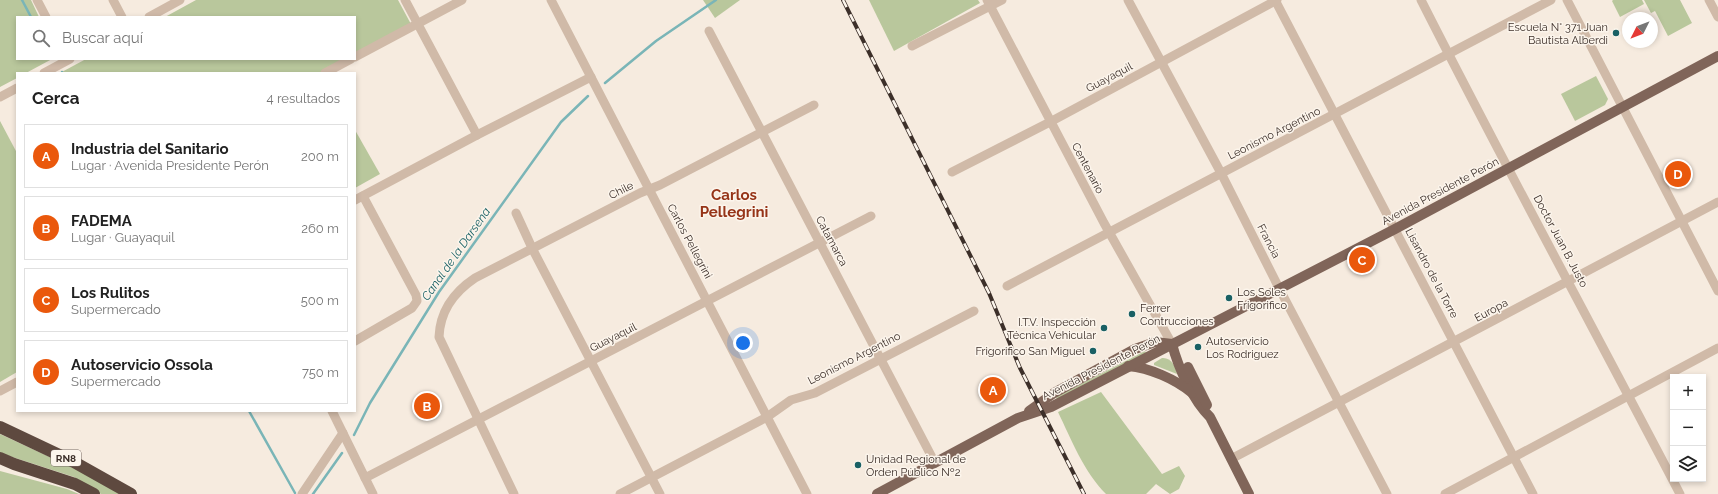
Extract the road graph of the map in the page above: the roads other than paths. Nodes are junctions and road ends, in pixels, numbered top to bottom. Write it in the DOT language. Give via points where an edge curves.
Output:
graph roads {
  1 [pos="37,0"];
  2 [pos="113,0"];
  3 [pos="180,0"];
  4 [pos="405,0"];
  5 [pos="462,0"];
  6 [pos="551,0"];
  7 [pos="1002,0"];
  8 [pos="1128,0"];
  9 [pos="1276,0"];
  10 [pos="1421,0"];
  11 [pos="1551,0"];
  12 [pos="1567,0"];
  13 [pos="1709,0"];
  14 [pos="988,3"];
  15 [pos="45,16"];
  16 [pos="121,16"];
  17 [pos="151,16"];
  18 [pos="1718,17"];
  19 [pos="418,23"];
  20 [pos="709,31"];
  21 [pos="912,46"];
  22 [pos="1449,54"];
  23 [pos="356,56"];
  24 [pos="1718,56"];
  25 [pos="67,60"];
  26 [pos="349,60"];
  27 [pos="1161,62"];
  28 [pos="46,72"];
  29 [pos="327,72"];
  30 [pos="591,77"];
  31 [pos="16,89"];
  32 [pos="0,97"];
  33 [pos="814,105"];
  34 [pos="1622,107"];
  35 [pos="1335,114"];
  36 [pos="1050,122"];
  37 [pos="762,132"];
  38 [pos="477,135"];
  39 [pos="1508,168"];
  40 [pos="952,172"];
  41 [pos="1221,173"];
  42 [pos="649,190"];
  43 [pos="359,198"];
  44 [pos="1718,202"];
  45 [pos="516,213"];
  46 [pos="871,216"];
  47 [pos="1682,222"];
  48 [pos="1395,229"];
  49 [pos="1109,232"];
  50 [pos="819,243"];
  51 [pos="533,250"];
  52 [pos="1569,282"];
  53 [pos="1007,286"];
  54 [pos="1279,288"];
  55 [pos="1718,291"];
  56 [pos="708,301"];
  57 [pos="974,311"];
  58 [pos="356,340"];
  59 [pos="1454,342"];
  60 [pos="1172,344"];
  61 [pos="1718,348"];
  62 [pos="881,358"];
  63 [pos="591,361"];
  64 [pos="1128,366"];
  65 [pos="16,383"];
  66 [pos="0,391"];
  67 [pos="1194,394"];
  68 [pos="1629,396"];
  69 [pos="1340,403"];
  70 [pos="332,412"];
  71 [pos="767,417"];
  72 [pos="1018,418"];
  73 [pos="1210,418"];
  74 [pos="478,420"];
  75 [pos="0,427"];
  76 [pos="343,433"];
  77 [pos="1514,457"];
  78 [pos="0,458"];
  79 [pos="1231,459"];
  80 [pos="935,463"];
  81 [pos="365,478"];
  82 [pos="652,478"];
  83 [pos="94,494"];
  84 [pos="131,494"];
  85 [pos="302,494"];
  86 [pos="373,494"];
  87 [pos="514,494"];
  88 [pos="620,494"];
  89 [pos="660,494"];
  90 [pos="807,494"];
  91 [pos="877,494"];
  92 [pos="1249,494"];
  93 [pos="1387,494"];
  94 [pos="1445,494"];
  95 [pos="1533,494"];
  96 [pos="1680,494"];
  1 -- 15 [label="street"];
  2 -- 16 [label="street"];
  3 -- 17 [label="street"];
  4 -- 19 [label="street"];
  5 -- 19 [label="street"];
  6 -- 30 [label="street, Carlos Pellegrini"];
  7 -- 14 [label="street"];
  8 -- 27 [label="street, Francia"];
  9 -- 27 [label="street, Guayaquil"];
  9 -- 35 [label="street, Lisandro de la Torre"];
  10 -- 22 [label="street, Doctor Juan B. Justo"];
  11 -- 22 [label="street, Leonismo Argentino"];
  12 -- 34 [label="street"];
  13 -- 18 [label="street"];
  14 -- 21 [label="street"];
  14 -- 36 [label="street, Centenario"];
  19 -- 23 [label="street"];
  19 -- 38 [label="street"];
  20 -- 37 [label="street, Catamarca"];
  22 -- 35 [label="street, Leonismo Argentino"];
  22 -- 39 [label="street, Doctor Juan B. Justo"];
  24 -- 34 [label="main road, Avenida Presidente Perón"];
  25 -- 28 [label="street"];
  26 -- 29 [label="street"];
  27 -- 36 [label="street, Guayaquil"];
  27 -- 41 [label="street, Francia"];
  30 -- 38 [label="street"];
  30 -- 42 [label="street, Carlos Pellegrini"];
  31 -- 32 [label="street"];
  33 -- 37 [label="street, Chile"];
  34 -- 39 [label="main road, Avenida Presidente Perón"];
  34 -- 47 [label="street"];
  35 -- 41 [label="street, Leonismo Argentino"];
  35 -- 48 [label="street, Lisandro de la Torre"];
  36 -- 40 [label="street, Guayaquil"];
  36 -- 49 [label="street, Centenario"];
  37 -- 42 [label="street, Chile"];
  37 -- 50 [label="street, Catamarca"];
  38 -- 43 [label="street"];
  39 -- 48 [label="main road, Avenida Presidente Perón"];
  39 -- 52 [label="street, Doctor Juan B. Justo"];
  41 -- 49 [label="street, Leonismo Argentino"];
  41 -- 54 [label="street, Francia"];
  42 -- 51 [label="street, Chile"];
  42 -- 56 [label="street, Carlos Pellegrini"];
  43 -- 58 [label="street" via="416,295 417,301 412,308"];
  44 -- 47 [label="street, Europa"];
  45 -- 51 [label="street"];
  46 -- 50 [label="street, Guayaquil"];
  47 -- 52 [label="street, Europa"];
  47 -- 55 [label="street"];
  48 -- 54 [label="main road, Avenida Presidente Perón"];
  48 -- 59 [label="street, Lisandro de la Torre"];
  49 -- 53 [label="street, Leonismo Argentino"];
  49 -- 60 [label="street, Centenario"];
  50 -- 56 [label="street, Guayaquil"];
  50 -- 62 [label="street, Catamarca"];
  51 -- 63 [label="street"];
  51 -- 74 [label="street, Chile" via="464,285 447,306 442,318 439,337"];
  52 -- 59 [label="street, Europa"];
  52 -- 68 [label="street, Doctor Juan B. Justo"];
  54 -- 60 [label="main road, Avenida Presidente Perón"];
  54 -- 69 [label="street, Francia"];
  56 -- 63 [label="street, Guayaquil"];
  56 -- 71 [label="street, Carlos Pellegrini"];
  57 -- 62 [label="street, Leonismo Argentino"];
  59 -- 69 [label="street, Europa"];
  59 -- 77 [label="street, Lisandro de la Torre"];
  60 -- 64 [label="main road, Avenida Presidente Perón"];
  60 -- 67 [label="main road" via="1176,359"];
  60 -- 72 [label="main road, Avenida Presidente Perón" via="1155,342 1135,349 1054,393"];
  60 -- 73 [label="main road" via="1182,355 1209,408"];
  61 -- 68 [label="street"];
  62 -- 71 [label="street, Leonismo Argentino" via="815,392 791,400"];
  62 -- 80 [label="street, Catamarca"];
  63 -- 74 [label="street, Guayaquil"];
  63 -- 82 [label="street"];
  64 -- 67 [label="main road" via="1138,367 1178,383"];
  64 -- 72 [label="main road, Avenida Presidente Perón" via="1051,407"];
  65 -- 66 [label="street"];
  67 -- 73 [label="main road"];
  68 -- 77 [label="street"];
  68 -- 96 [label="street, Doctor Juan B. Justo"];
  69 -- 79 [label="street, Europa"];
  69 -- 93 [label="street, Francia"];
  70 -- 76 [label="street"];
  71 -- 82 [label="street, Leonismo Argentino"];
  71 -- 90 [label="street, Carlos Pellegrini"];
  72 -- 80 [label="main road, Avenida Presidente Perón"];
  73 -- 79 [label="main road"];
  74 -- 81 [label="street, Guayaquil"];
  74 -- 87 [label="street, Chile"];
  75 -- 84 [label="highway, RN8" via="74,462"];
  76 -- 81 [label="street"];
  76 -- 85 [label="street"];
  77 -- 94 [label="street"];
  77 -- 95 [label="street, Lisandro de la Torre"];
  78 -- 83 [label="highway, RN8" via="75,484"];
  79 -- 92 [label="main road"];
  80 -- 91 [label="main road, Avenida Presidente Perón"];
  81 -- 86 [label="street"];
  82 -- 88 [label="street, Leonismo Argentino"];
  82 -- 89 [label="street"];
}
